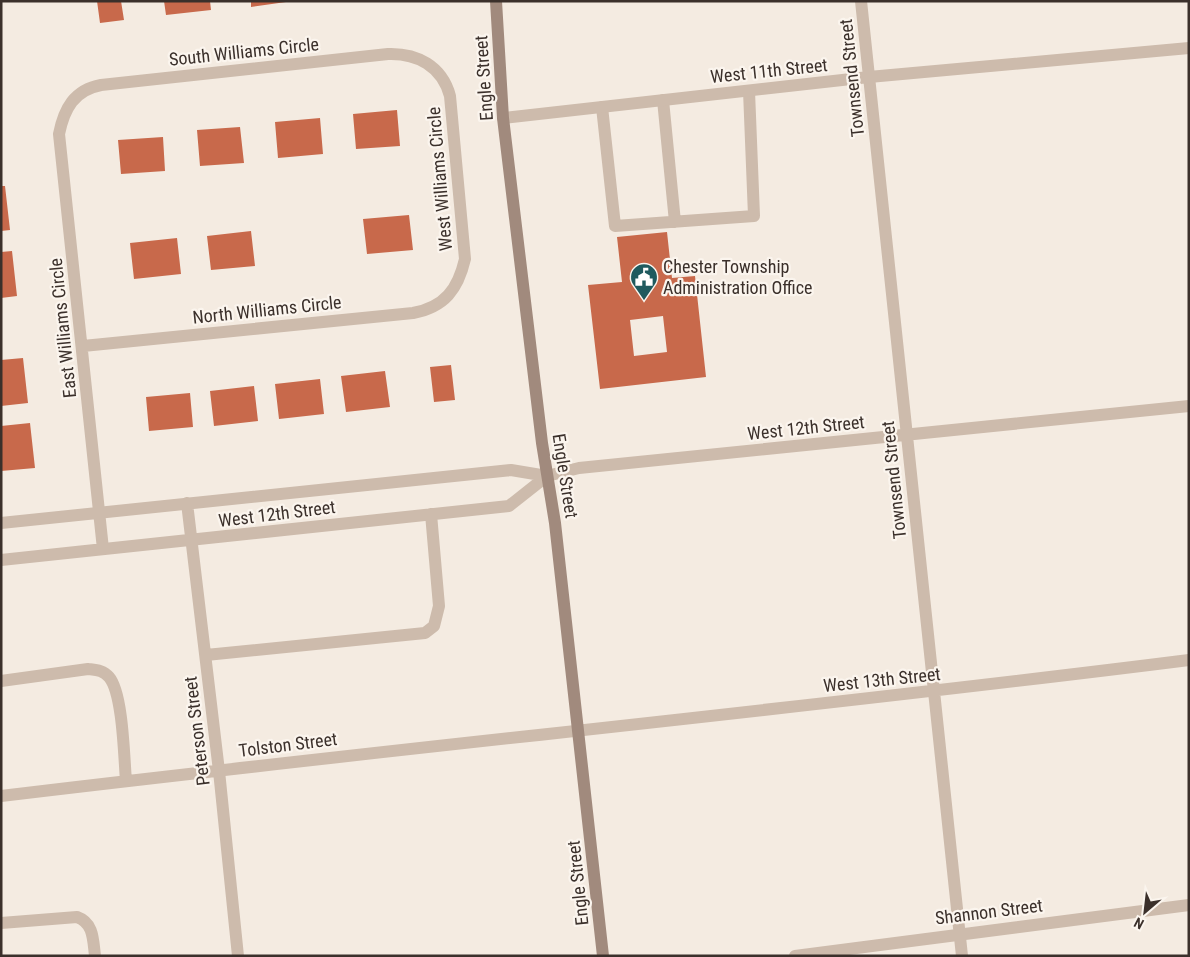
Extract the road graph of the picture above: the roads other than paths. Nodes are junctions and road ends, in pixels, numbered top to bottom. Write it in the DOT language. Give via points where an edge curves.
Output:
graph roads {
  1 [pos="496,1"];
  2 [pos="861,1"];
  3 [pos="1189,48"];
  4 [pos="429,64"];
  5 [pos="869,77"];
  6 [pos="749,90"];
  7 [pos="663,100"];
  8 [pos="68,105"];
  9 [pos="602,107"];
  10 [pos="504,118"];
  11 [pos="675,222"];
  12 [pos="450,294"];
  13 [pos="83,346"];
  14 [pos="1189,406"];
  15 [pos="907,436"];
  16 [pos="547,476"];
  17 [pos="187,503"];
  18 [pos="100,511"];
  19 [pos="431,514"];
  20 [pos="1,523"];
  21 [pos="192,541"];
  22 [pos="103,549"];
  23 [pos="1,560"];
  24 [pos="206,655"];
  25 [pos="1189,660"];
  26 [pos="1,681"];
  27 [pos="934,692"];
  28 [pos="579,731"];
  29 [pos="219,771"];
  30 [pos="126,781"];
  31 [pos="1,796"];
  32 [pos="1189,905"];
  33 [pos="1,923"];
  34 [pos="959,934"];
  35 [pos="94,956"];
  36 [pos="238,956"];
  37 [pos="603,956"];
  38 [pos="794,956"];
  39 [pos="962,956"];
  1 -- 10 [label="main road, Engle Street"];
  2 -- 5 [label="street, Townsend Street"];
  3 -- 5 [label="street, West 11th Street"];
  4 -- 8 [label="street, South Williams Circle" via="406,54 388,54 101,85 82,91"];
  4 -- 12 [label="street, West Williams Circle" via="442,78 450,96 465,259"];
  5 -- 6 [label="street, West 11th Street"];
  5 -- 15 [label="street, Townsend Street"];
  6 -- 7 [label="street, West 11th Street"];
  6 -- 11 [label="street" via="754,216"];
  7 -- 9 [label="street, West 11th Street"];
  7 -- 11 [label="street"];
  8 -- 13 [label="street, East Williams Circle" via="59,134"];
  9 -- 10 [label="street, West 11th Street"];
  9 -- 11 [label="street" via="615,226"];
  10 -- 16 [label="main road, Engle Street"];
  12 -- 13 [label="street, North Williams Circle" via="438,306 413,313"];
  13 -- 18 [label="street, East Williams Circle"];
  14 -- 15 [label="street, West 12th Street"];
  15 -- 16 [label="street, West 12th Street" via="579,468"];
  15 -- 27 [label="street, Townsend Street"];
  16 -- 17 [label="street, West 12th Street" via="511,470"];
  16 -- 19 [label="street, West 12th Street" via="509,506"];
  16 -- 28 [label="main road, Engle Street"];
  17 -- 18 [label="street, West 12th Street"];
  17 -- 21 [label="street, Peterson Street"];
  18 -- 20 [label="street, West 12th Street"];
  18 -- 22 [label="street, East Williams Circle"];
  19 -- 21 [label="street, West 12th Street"];
  19 -- 24 [label="street" via="439,606 434,626 425,633"];
  21 -- 22 [label="street, West 12th Street"];
  21 -- 24 [label="street, Peterson Street"];
  22 -- 23 [label="street, West 12th Street"];
  24 -- 29 [label="street, Peterson Street"];
  25 -- 27 [label="street, West 13th Street"];
  26 -- 30 [label="street" via="88,669 102,671 110,677 116,689 120,714"];
  27 -- 28 [label="street, West 13th Street"];
  27 -- 34 [label="street, Townsend Street"];
  28 -- 29 [label="street, Tolston Street"];
  28 -- 37 [label="main road, Engle Street"];
  29 -- 30 [label="street, Tolston Street"];
  29 -- 36 [label="street, Peterson Street"];
  30 -- 31 [label="street, Tolston Street"];
  32 -- 34 [label="street, Shannon Street"];
  33 -- 35 [label="street" via="77,917 90,927"];
  34 -- 38 [label="street, Shannon Street"];
  34 -- 39 [label="street, Townsend Street"];
}
